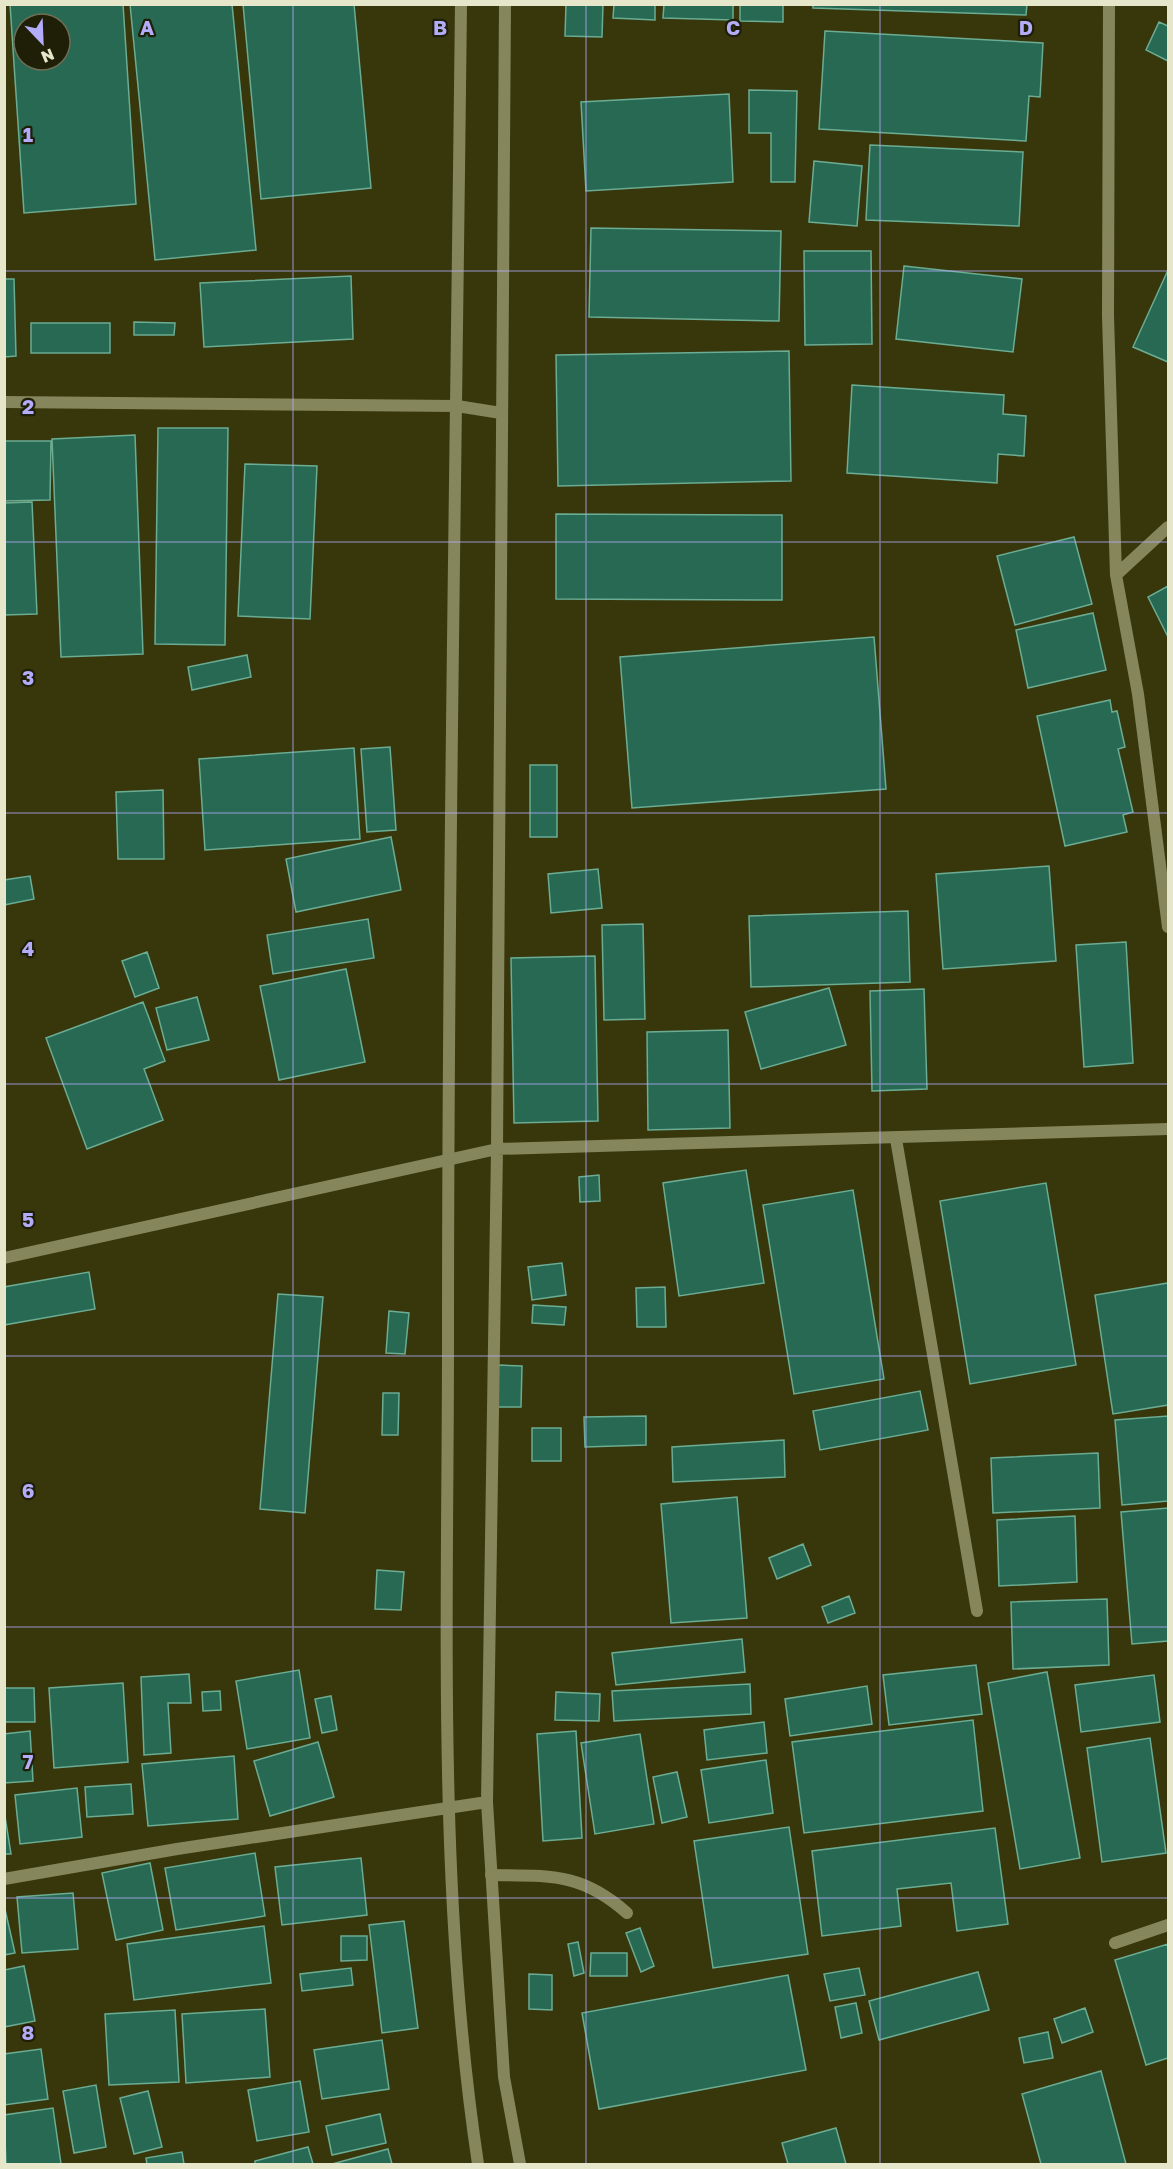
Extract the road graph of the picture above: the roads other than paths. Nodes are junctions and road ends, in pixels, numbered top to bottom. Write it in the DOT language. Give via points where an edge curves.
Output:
graph roads {
  1 [pos="461,4"];
  2 [pos="505,4"];
  3 [pos="1109,4"];
  4 [pos="4,402"];
  5 [pos="457,406"];
  6 [pos="501,413"];
  7 [pos="1168,527"];
  8 [pos="1116,575"];
  9 [pos="1168,927"];
  10 [pos="1168,1129"];
  11 [pos="896,1139"];
  12 [pos="497,1149"];
  13 [pos="448,1161"];
  14 [pos="4,1258"];
  15 [pos="977,1611"];
  16 [pos="487,1802"];
  17 [pos="447,1808"];
  18 [pos="491,1875"];
  19 [pos="4,1879"];
  20 [pos="627,1913"];
  21 [pos="1168,1925"];
  22 [pos="1114,1943"];
  23 [pos="478,2164"];
  24 [pos="520,2164"];
  1 -- 5 [label="street"];
  2 -- 6 [label="street"];
  3 -- 8 [label="street" via="1108,316"];
  4 -- 5 [label="street"];
  5 -- 6 [label="street"];
  5 -- 13 [label="street"];
  6 -- 12 [label="street"];
  7 -- 8 [label="street"];
  8 -- 9 [label="street" via="1138,694"];
  10 -- 11 [label="street"];
  11 -- 12 [label="street"];
  11 -- 15 [label="street"];
  12 -- 13 [label="street"];
  12 -- 16 [label="street"];
  13 -- 14 [label="street"];
  13 -- 17 [label="street"];
  16 -- 17 [label="street"];
  16 -- 18 [label="street"];
  17 -- 19 [label="street"];
  17 -- 23 [label="street" via="465,2076"];
  18 -- 20 [label="street" via="561,1876 607,1895"];
  18 -- 24 [label="street" via="504,2077"];
  21 -- 22 [label="street"];
}
